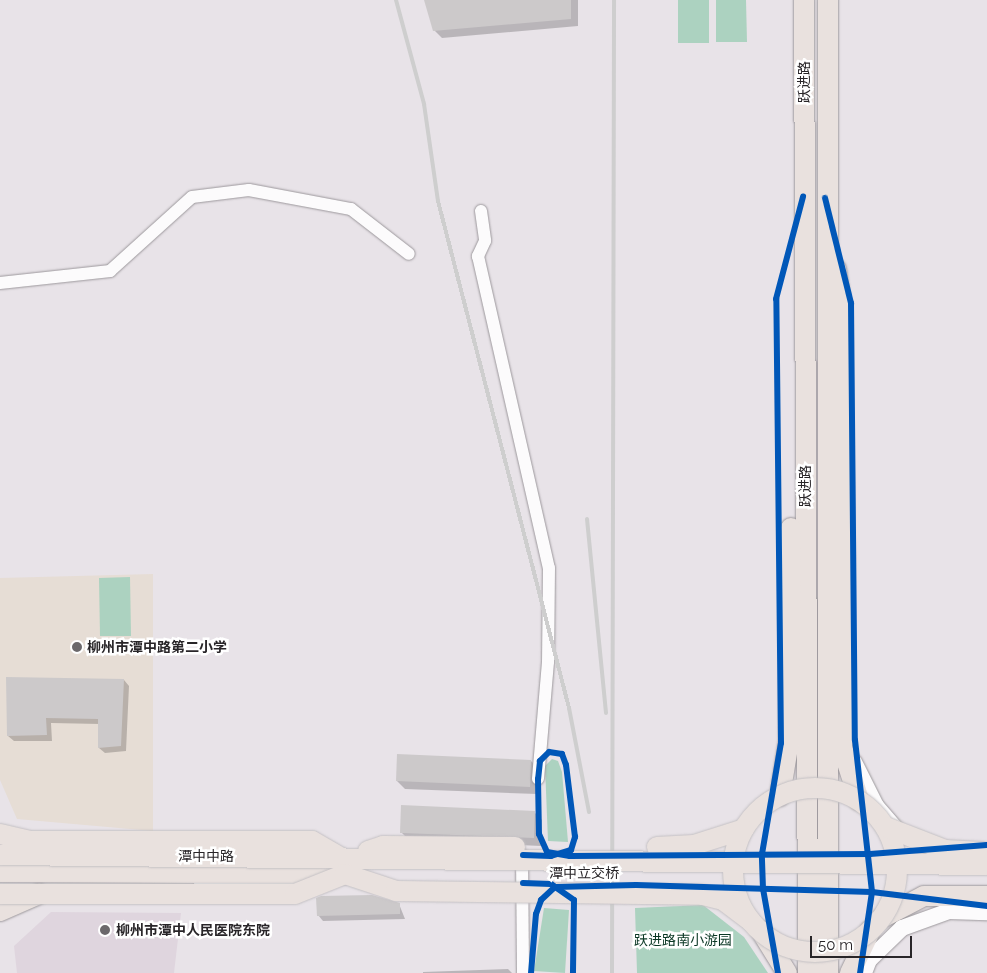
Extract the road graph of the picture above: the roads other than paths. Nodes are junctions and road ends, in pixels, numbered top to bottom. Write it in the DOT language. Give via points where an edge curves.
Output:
graph roads {
  1 [pos="804,0"];
  2 [pos="828,0"];
  3 [pos="803,197"];
  4 [pos="825,198"];
  5 [pos="481,211"];
  6 [pos="409,254"];
  7 [pos="0,283"];
  8 [pos="538,778"];
  9 [pos="780,796"];
  10 [pos="859,800"];
  11 [pos="886,827"];
  12 [pos="744,829"];
  13 [pos="0,834"];
  14 [pos="0,848"];
  15 [pos="374,852"];
  16 [pos="987,852"];
  17 [pos="0,855"];
  18 [pos="987,860"];
  19 [pos="412,861"];
  20 [pos="344,866"];
  21 [pos="987,866"];
  22 [pos="0,872"];
  23 [pos="987,878"];
  24 [pos="373,883"];
  25 [pos="523,883"];
  26 [pos="0,885"];
  27 [pos="0,894"];
  28 [pos="41,894"];
  29 [pos="987,896"];
  30 [pos="0,911"];
  31 [pos="987,912"];
  32 [pos="876,924"];
  33 [pos="756,926"];
  34 [pos="523,973"];
  35 [pos="787,973"];
  36 [pos="808,973"];
  37 [pos="828,973"];
  38 [pos="850,973"];
  39 [pos="864,973"];
  1 -- 3 [label="main road, 跃进路"];
  2 -- 4 [label="main road, 跃进路"];
  3 -- 9 [label="main road" via="790,305 789,741"];
  3 -- 36 [label="main road, 跃进路"];
  4 -- 10 [label="main road" via="841,303 842,747"];
  4 -- 18 [label="street" via="848,323 850,755 876,806 908,843 955,860"];
  4 -- 37 [label="main road, 跃进路"];
  5 -- 8 [label="street" via="486,241 478,256 549,568 548,662"];
  6 -- 7 [label="street" via="351,208 250,190 192,197 110,271"];
  9 -- 10 [label="main road, bridge" via="820,788"];
  9 -- 12 [label="main road, bridge"];
  10 -- 11 [label="main road, bridge"];
  11 -- 16 [label="main road, bridge" via="945,850"];
  11 -- 32 [label="main road, bridge" via="898,873"];
  12 -- 20 [label="main road, bridge" via="675,848 383,846"];
  12 -- 33 [label="main road, bridge" via="734,875"];
  13 -- 20 [label="main road, bridge" via="31,841 312,840"];
  14 -- 15 [label="street"];
  15 -- 24 [label="street"];
  15 -- 25 [label="street" via="523,855"];
  17 -- 20 [label="main road, 潭中中路, bridge"];
  19 -- 20 [label="main road, 潭中中路, bridge"];
  19 -- 21 [label="main road, 潭中立交桥, bridge"];
  20 -- 22 [label="main road, 潭中中路"];
  20 -- 23 [label="main road, 潭中立交桥, bridge"];
  20 -- 28 [label="main road, bridge" via="295,894"];
  20 -- 33 [label="main road, bridge" via="396,891 703,895 723,900"];
  24 -- 25 [label="street"];
  24 -- 26 [label="street"];
  25 -- 34 [label="street"];
  27 -- 28 [label="main road, bridge"];
  28 -- 30 [label="main road"];
  29 -- 32 [label="main road" via="924,896"];
  31 -- 39 [label="street" via="949,911 902,928 869,960"];
  32 -- 33 [label="main road, bridge" via="845,946 816,952 787,946"];
  32 -- 38 [label="main road"];
  33 -- 35 [label="main road"];
}
